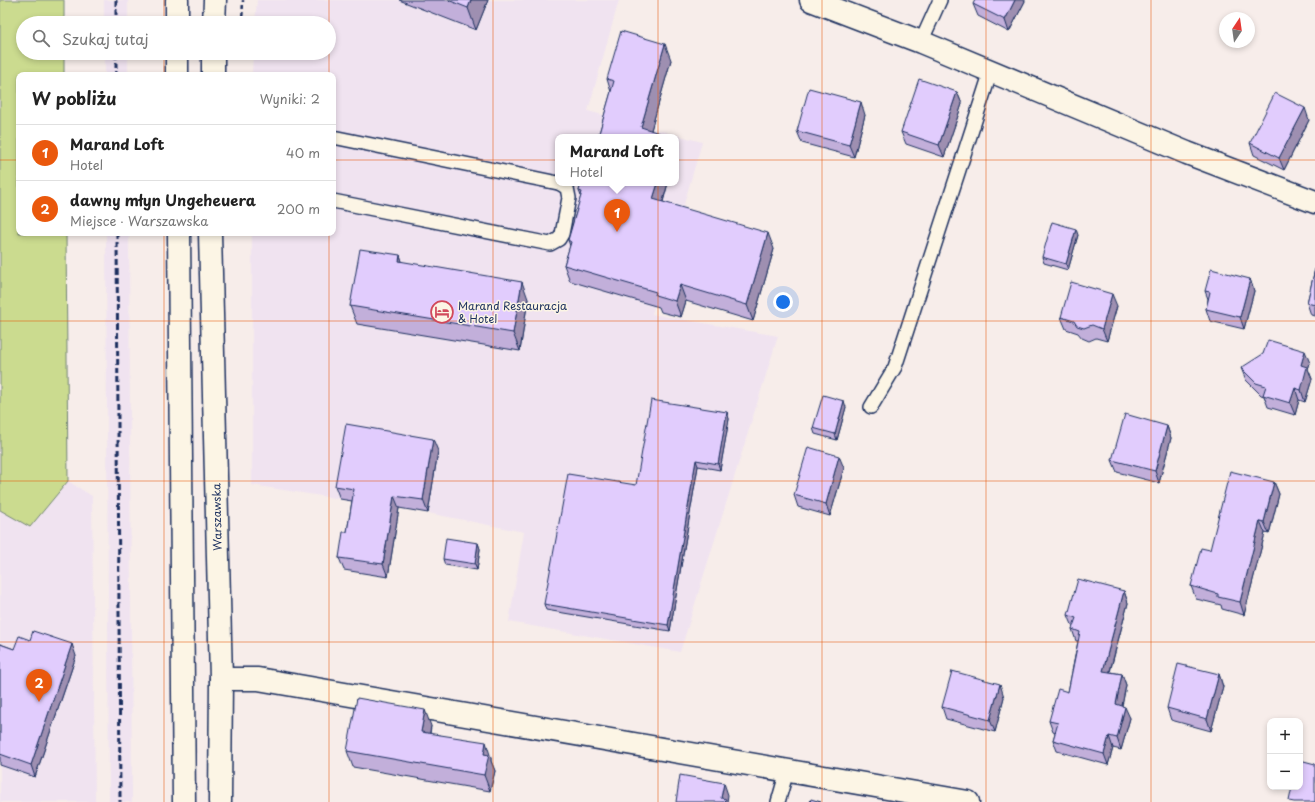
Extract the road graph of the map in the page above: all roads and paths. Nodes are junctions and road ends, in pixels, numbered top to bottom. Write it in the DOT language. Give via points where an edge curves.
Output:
graph roads {
  1 [pos="177,0"];
  2 [pos="215,0"];
  3 [pos="243,0"];
  4 [pos="940,0"];
  5 [pos="817,1"];
  6 [pos="177,16"];
  7 [pos="214,16"];
  8 [pos="242,16"];
  9 [pos="921,42"];
  10 [pos="177,60"];
  11 [pos="213,60"];
  12 [pos="991,71"];
  13 [pos="177,72"];
  14 [pos="213,72"];
  15 [pos="336,138"];
  16 [pos="555,182"];
  17 [pos="563,186"];
  18 [pos="336,202"];
  19 [pos="1315,202"];
  20 [pos="179,236"];
  21 [pos="210,236"];
  22 [pos="871,407"];
  23 [pos="221,679"];
  24 [pos="786,772"];
  25 [pos="898,796"];
  26 [pos="184,802"];
  27 [pos="220,802"];
  28 [pos="778,802"];
  29 [pos="968,802"];
  1 -- 6 [label="street"];
  2 -- 7 [label="street"];
  3 -- 8 [label="path"];
  4 -- 9 [label="lane"];
  5 -- 9 [label="street"];
  9 -- 12 [label="street"];
  10 -- 13 [label="street"];
  11 -- 14 [label="street"];
  12 -- 19 [label="street" via="1188,153"];
  12 -- 22 [label="lane" via="895,366"];
  15 -- 16 [label="lane"];
  17 -- 18 [label="lane" via="567,188 569,198 562,234 550,244"];
  20 -- 26 [label="street"];
  21 -- 23 [label="street, Warszawska"];
  23 -- 24 [label="street" via="258,679"];
  23 -- 27 [label="street, Warszawska"];
  24 -- 25 [label="street"];
  24 -- 28 [label="lane"];
  25 -- 29 [label="street"];
}
